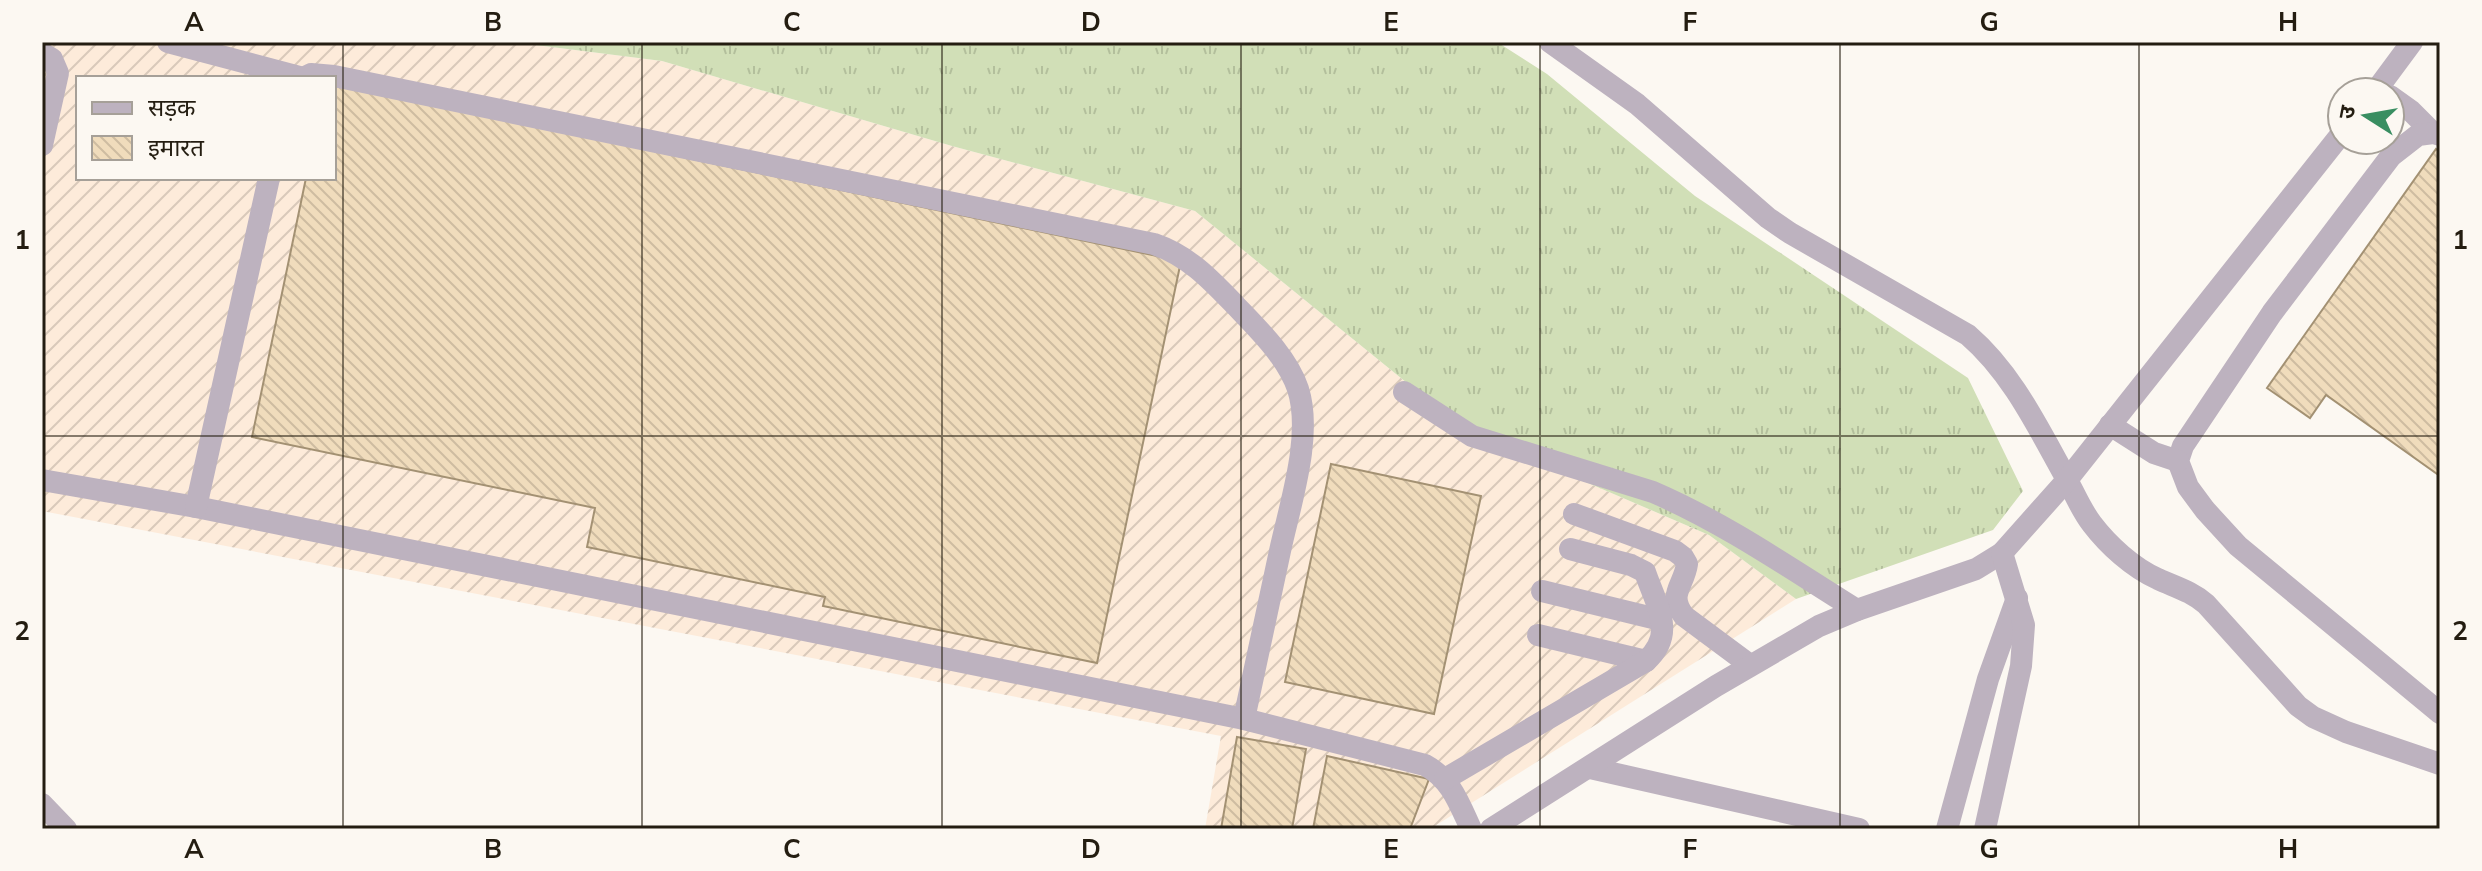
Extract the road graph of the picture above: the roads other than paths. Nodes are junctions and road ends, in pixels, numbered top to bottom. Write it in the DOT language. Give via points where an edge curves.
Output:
graph roads {
  1 [pos="168,42"];
  2 [pos="1551,42"];
  3 [pos="2412,42"];
  4 [pos="42,53"];
  5 [pos="296,76"];
  6 [pos="307,76"];
  7 [pos="334,76"];
  8 [pos="336,76"];
  9 [pos="2392,76"];
  10 [pos="2406,108"];
  11 [pos="2436,134"];
  12 [pos="42,145"];
  13 [pos="2326,153"];
  14 [pos="269,180"];
  15 [pos="1404,392"];
  16 [pos="2110,425"];
  17 [pos="2178,461"];
  18 [pos="42,480"];
  19 [pos="2067,480"];
  20 [pos="196,507"];
  21 [pos="1574,514"];
  22 [pos="1570,549"];
  23 [pos="2002,553"];
  24 [pos="1542,591"];
  25 [pos="2017,598"];
  26 [pos="1857,610"];
  27 [pos="1661,620"];
  28 [pos="1538,635"];
  29 [pos="1646,661"];
  30 [pos="1750,665"];
  31 [pos="2440,713"];
  32 [pos="1244,719"];
  33 [pos="2440,764"];
  34 [pos="1590,768"];
  35 [pos="1445,779"];
  36 [pos="42,804"];
  37 [pos="66,829"];
  38 [pos="1471,829"];
  39 [pos="1491,829"];
  40 [pos="1859,829"];
  41 [pos="1947,829"];
  42 [pos="1985,829"];
  1 -- 5 [label="street"];
  2 -- 19 [label="street" via="1646,111 1768,218 1968,335 2010,379"];
  3 -- 9 [label="street"];
  4 -- 12 [label="street" via="52,59 58,73"];
  6 -- 7 [label="street"];
  8 -- 32 [label="street" via="1123,238 1174,251 1188,260 1279,355 1297,387 1302,412 1297,469"];
  10 -- 11 [label="street"];
  11 -- 17 [label="street" via="2418,135 2403,144 2355,201 2272,313"];
  13 -- 16 [label="street"];
  14 -- 20 [label="street"];
  15 -- 26 [label="street" via="1472,436 1680,504"];
  16 -- 17 [label="street" via="2154,453"];
  16 -- 19 [label="street"];
  17 -- 31 [label="street" via="2188,487 2238,546"];
  18 -- 20 [label="street"];
  19 -- 23 [label="street"];
  19 -- 33 [label="street" via="2103,537 2141,569 2198,597 2306,712 2346,732"];
  20 -- 32 [label="street"];
  21 -- 30 [label="street" via="1683,557 1687,564 1678,607"];
  22 -- 27 [label="street" via="1645,572"];
  23 -- 25 [label="street"];
  23 -- 26 [label="street" via="1976,569"];
  24 -- 27 [label="street"];
  25 -- 41 [label="street" via="1988,679"];
  25 -- 42 [label="street" via="2024,625 2021,666"];
  26 -- 30 [label="street"];
  27 -- 29 [label="street" via="1661,644"];
  28 -- 29 [label="street"];
  29 -- 35 [label="street"];
  30 -- 34 [label="street"];
  32 -- 35 [label="street" via="1411,759"];
  34 -- 39 [label="street"];
  34 -- 40 [label="street"];
  35 -- 38 [label="street"];
  36 -- 37 [label="street"];
}
